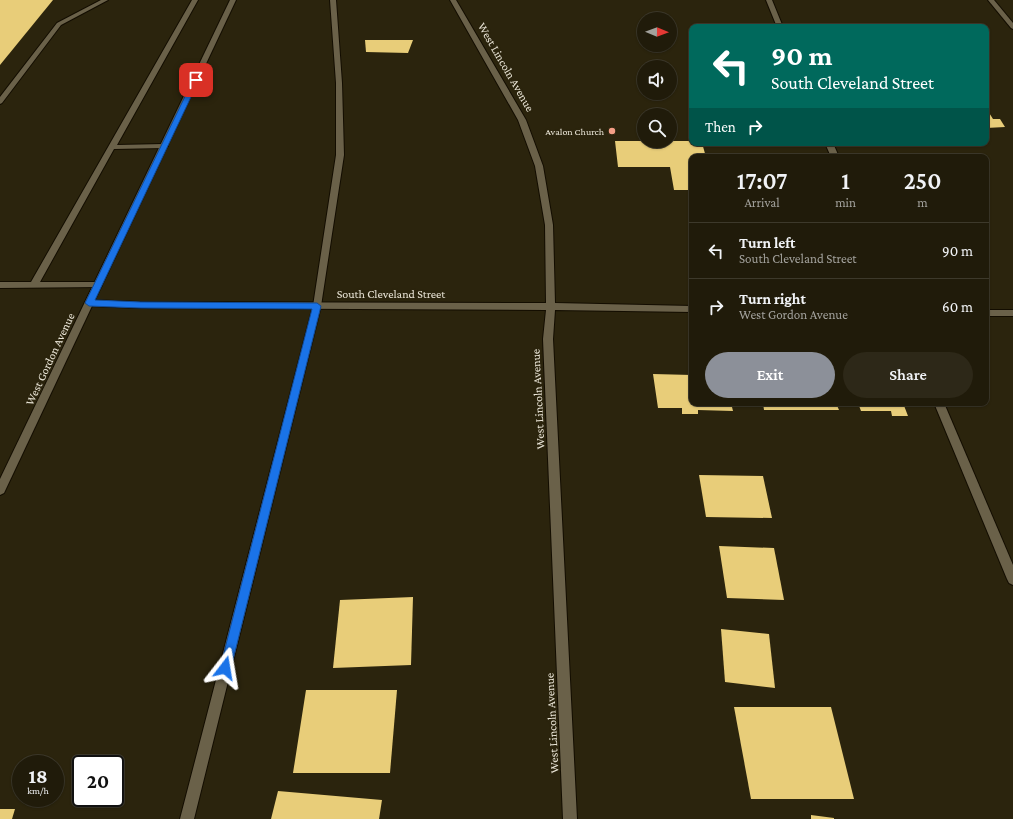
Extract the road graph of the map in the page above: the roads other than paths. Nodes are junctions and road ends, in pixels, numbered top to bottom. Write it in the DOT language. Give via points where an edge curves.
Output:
graph roads {
  1 [pos="105,0"];
  2 [pos="195,0"];
  3 [pos="233,0"];
  4 [pos="333,0"];
  5 [pos="453,0"];
  6 [pos="769,0"];
  7 [pos="991,0"];
  8 [pos="779,24"];
  9 [pos="1013,27"];
  10 [pos="0,102"];
  11 [pos="164,146"];
  12 [pos="112,147"];
  13 [pos="0,285"];
  14 [pos="34,285"];
  15 [pos="98,285"];
  16 [pos="89,303"];
  17 [pos="551,305"];
  18 [pos="317,306"];
  19 [pos="689,309"];
  20 [pos="989,313"];
  21 [pos="1013,313"];
  22 [pos="940,406"];
  23 [pos="0,490"];
  24 [pos="1013,579"];
  25 [pos="187,819"];
  26 [pos="570,819"];
  1 -- 10 [label="street" via="59,24"];
  2 -- 12 [label="street"];
  3 -- 11 [label="street, West Gordon Avenue"];
  4 -- 18 [label="street" via="340,155"];
  5 -- 17 [label="street, West Lincoln Avenue" via="522,120 539,166 549,224"];
  6 -- 8 [label="street"];
  7 -- 9 [label="street"];
  11 -- 12 [label="street"];
  11 -- 15 [label="street, West Gordon Avenue"];
  12 -- 14 [label="street"];
  13 -- 14 [label="street"];
  14 -- 15 [label="street"];
  15 -- 16 [label="street, West Gordon Avenue"];
  16 -- 18 [label="street, South Cleveland Street"];
  16 -- 23 [label="street, West Gordon Avenue"];
  17 -- 18 [label="street, South Cleveland Street"];
  17 -- 19 [label="street, South Cleveland Street"];
  17 -- 26 [label="street, West Lincoln Avenue" via="548,339"];
  18 -- 25 [label="street"];
  20 -- 21 [label="street"];
  22 -- 24 [label="street"];
}
